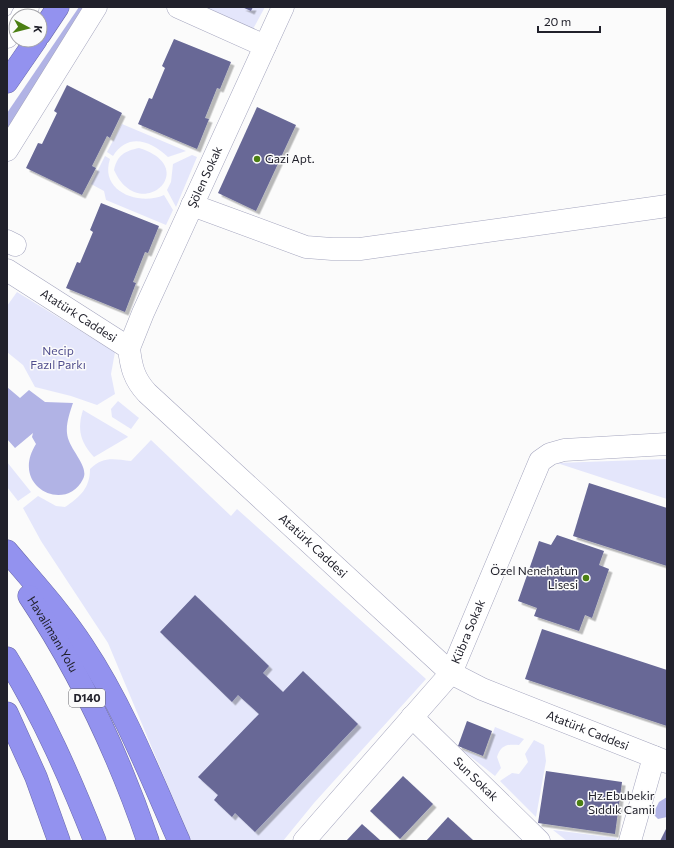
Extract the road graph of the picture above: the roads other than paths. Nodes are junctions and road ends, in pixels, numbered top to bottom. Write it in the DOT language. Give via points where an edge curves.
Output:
graph roads {
  1 [pos="58,7"];
  2 [pos="96,7"];
  3 [pos="178,7"];
  4 [pos="283,7"];
  5 [pos="48,22"];
  6 [pos="265,46"];
  7 [pos="30,48"];
  8 [pos="7,82"];
  9 [pos="7,150"];
  10 [pos="192,205"];
  11 [pos="667,206"];
  12 [pos="7,270"];
  13 [pos="129,348"];
  14 [pos="667,444"];
  15 [pos="7,551"];
  16 [pos="7,564"];
  17 [pos="7,658"];
  18 [pos="451,673"];
  19 [pos="7,713"];
  20 [pos="412,717"];
  21 [pos="661,760"];
  22 [pos="60,841"];
  23 [pos="94,841"];
  24 [pos="148,841"];
  25 [pos="179,841"];
  26 [pos="304,841"];
  27 [pos="539,841"];
  28 [pos="630,841"];
  1 -- 5 [label="highway"];
  2 -- 9 [label="street"];
  3 -- 6 [label="street"];
  4 -- 6 [label="street, Şölen Sokak"];
  6 -- 10 [label="street, Şölen Sokak"];
  7 -- 8 [label="highway"];
  10 -- 11 [label="street" via="306,247 332,249 360,249"];
  10 -- 13 [label="street, Şölen Sokak"];
  12 -- 13 [label="street, Atatürk Caddesi"];
  13 -- 18 [label="street, Atatürk Caddesi" via="133,374 147,394"];
  14 -- 18 [label="street, Kübra Sokak" via="564,450 550,454 540,461"];
  15 -- 25 [label="highway" via="52,604 83,646 131,731"];
  16 -- 24 [label="highway, Havalimanı Yolu / D140" via="44,618 81,684 121,771"];
  17 -- 23 [label="highway" via="27,691 70,777"];
  18 -- 20 [label="street, Kübra Sokak"];
  18 -- 21 [label="street, Atatürk Caddesi"];
  19 -- 22 [label="highway"];
  20 -- 26 [label="street, Kübra Sokak"];
  20 -- 27 [label="street, Sun Sokak"];
  21 -- 28 [label="street"];
}
